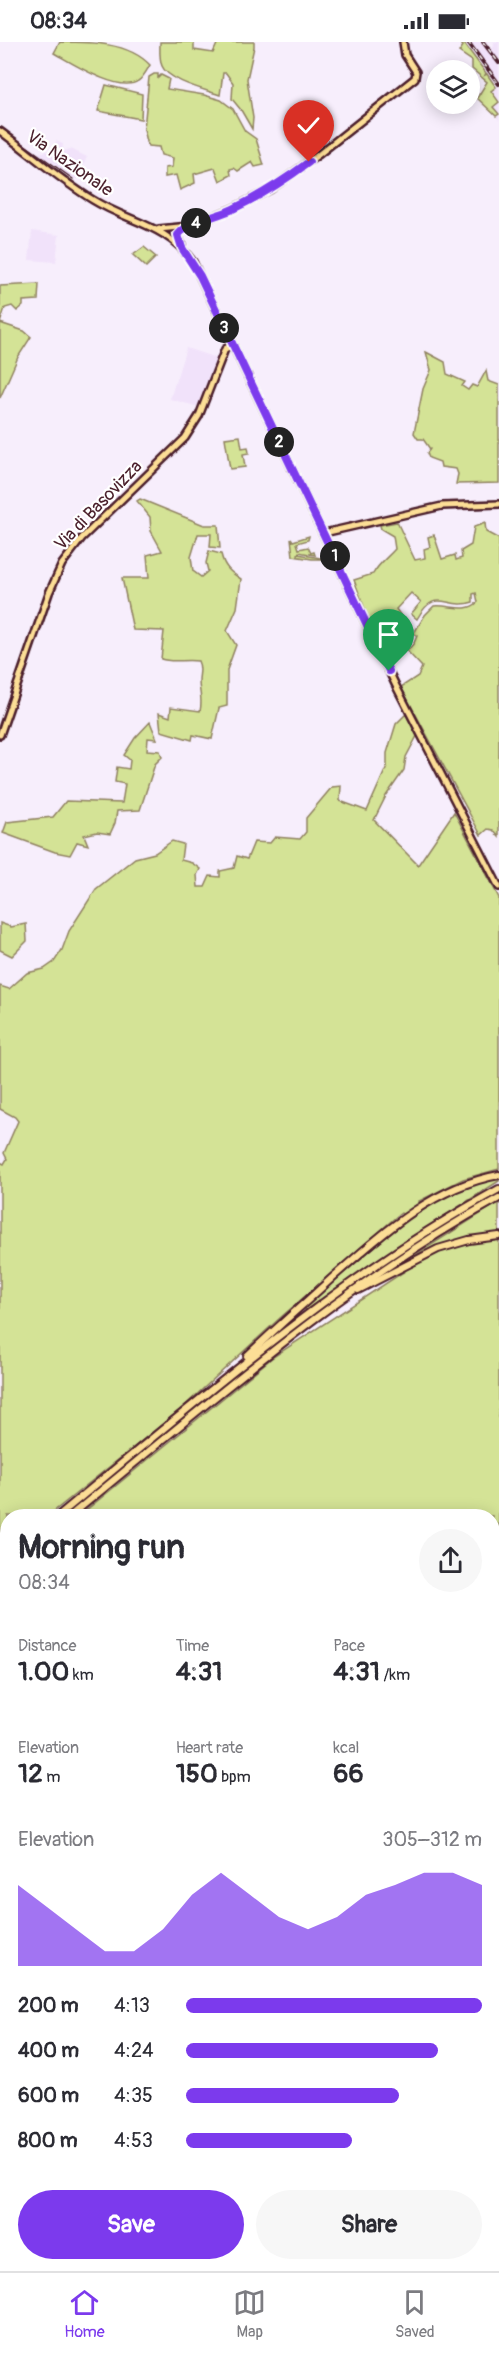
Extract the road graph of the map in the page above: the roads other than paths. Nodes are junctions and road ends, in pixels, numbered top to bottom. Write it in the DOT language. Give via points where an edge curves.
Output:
graph roads {
  1 [pos="403,42"];
  2 [pos="0,131"];
  3 [pos="173,232"];
  4 [pos="182,248"];
  5 [pos="232,345"];
  6 [pos="499,504"];
  7 [pos="324,533"];
  8 [pos="0,735"];
  9 [pos="499,887"];
  10 [pos="499,1175"];
  11 [pos="499,1189"];
  12 [pos="499,1198"];
  13 [pos="499,1236"];
  14 [pos="403,1253"];
  15 [pos="347,1295"];
  16 [pos="221,1381"];
  17 [pos="66,1509"];
  18 [pos="78,1509"];
  1 -- 3 [label="main road" via="405,55 417,73 410,84 283,182 232,210"];
  2 -- 3 [label="main road, Via Nazionale" via="88,197 112,211"];
  3 -- 4 [label="main road"];
  3 -- 4 [label="main road" via="172,240"];
  4 -- 5 [label="main road"];
  5 -- 7 [label="main road"];
  5 -- 8 [label="main road, Via di Basovizza" via="225,349 199,416 185,438 82,538 62,564"];
  6 -- 7 [label="main road" via="442,506"];
  7 -- 9 [label="main road" via="402,698"];
  10 -- 16 [label="highway" via="446,1192 404,1218"];
  11 -- 14 [label="highway" via="453,1216"];
  12 -- 14 [label="highway"];
  13 -- 15 [label="highway" via="452,1244"];
  14 -- 15 [label="highway"];
  14 -- 16 [label="highway" via="301,1318"];
  15 -- 18 [label="highway" via="236,1378"];
  16 -- 17 [label="highway"];
}
